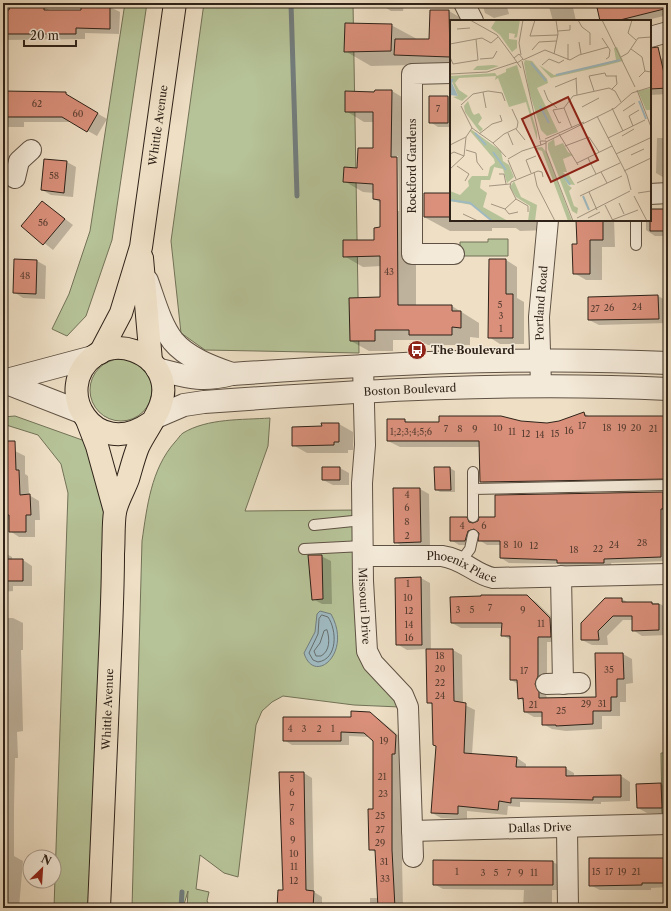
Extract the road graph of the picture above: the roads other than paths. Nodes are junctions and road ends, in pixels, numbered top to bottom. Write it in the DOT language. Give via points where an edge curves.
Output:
graph roads {
  1 [pos="175,3"];
  2 [pos="464,3"];
  3 [pos="472,20"];
  4 [pos="668,32"];
  5 [pos="651,37"];
  6 [pos="450,73"];
  7 [pos="668,193"];
  8 [pos="651,194"];
  9 [pos="548,221"];
  10 [pos="636,221"];
  11 [pos="636,245"];
  12 [pos="141,247"];
  13 [pos="454,254"];
  14 [pos="143,271"];
  15 [pos="96,355"];
  16 [pos="539,361"];
  17 [pos="668,364"];
  18 [pos="154,365"];
  19 [pos="363,365"];
  20 [pos="232,374"];
  21 [pos="4,382"];
  22 [pos="541,386"];
  23 [pos="668,389"];
  24 [pos="364,391"];
  25 [pos="84,416"];
  26 [pos="153,420"];
  27 [pos="473,472"];
  28 [pos="668,485"];
  29 [pos="473,489"];
  30 [pos="115,511"];
  31 [pos="473,517"];
  32 [pos="362,520"];
  33 [pos="314,525"];
  34 [pos="473,535"];
  35 [pos="304,549"];
  36 [pos="363,551"];
  37 [pos="461,561"];
  38 [pos="668,574"];
  39 [pos="561,576"];
  40 [pos="563,684"];
  41 [pos="668,824"];
  42 [pos="567,828"];
  43 [pos="412,831"];
  44 [pos="413,857"];
  45 [pos="99,908"];
  46 [pos="568,908"];
  1 -- 12 [label="main road, Whittle Avenue"];
  2 -- 3 [label="street"];
  4 -- 5 [label="street"];
  6 -- 13 [label="street, Rockford Gardens" via="412,74 412,254"];
  7 -- 8 [label="street"];
  9 -- 16 [label="street, Portland Road" via="539,317"];
  10 -- 11 [label="lane"];
  12 -- 14 [label="main road, Whittle Avenue"];
  12 -- 15 [label="main road, Whittle Avenue" via="121,313"];
  14 -- 18 [label="main road, Whittle Avenue"];
  14 -- 20 [label="street" via="164,327 173,341 201,361"];
  15 -- 18 [label="main road" via="113,348 127,348 140,352"];
  15 -- 21 [label="street"];
  15 -- 25 [label="main road" via="83,368 77,382 77,397"];
  16 -- 17 [label="street" via="608,360"];
  16 -- 19 [label="street"];
  16 -- 22 [label="street, Portland Road"];
  18 -- 20 [label="street" via="196,379 214,379"];
  18 -- 26 [label="main road" via="162,381 164,393 161,406"];
  19 -- 20 [label="street"];
  19 -- 24 [label="street, Missouri Drive"];
  21 -- 25 [label="street"];
  22 -- 23 [label="street, Boston Boulevard"];
  22 -- 24 [label="street, Boston Boulevard"];
  24 -- 26 [label="street, Boston Boulevard" via="204,402 184,405"];
  24 -- 32 [label="street, Missouri Drive"];
  25 -- 26 [label="main road" via="98,429 111,434 125,435 139,431"];
  25 -- 30 [label="main road, Whittle Avenue" via="97,446"];
  26 -- 30 [label="main road, Whittle Avenue" via="134,457"];
  27 -- 29 [label="lane"];
  28 -- 29 [label="lane"];
  29 -- 31 [label="lane"];
  30 -- 45 [label="main road, Whittle Avenue"];
  32 -- 33 [label="lane"];
  32 -- 36 [label="street, Missouri Drive"];
  34 -- 37 [label="lane" via="470,549"];
  35 -- 36 [label="lane"];
  36 -- 37 [label="street, Phoenix Place" via="442,556"];
  36 -- 43 [label="street, Missouri Drive" via="367,651 373,663 403,695 408,707"];
  37 -- 39 [label="street, Phoenix Place" via="481,574 493,578"];
  38 -- 39 [label="street, Phoenix Place"];
  39 -- 40 [label="street"];
  41 -- 42 [label="street, Dallas Drive"];
  42 -- 43 [label="street, Dallas Drive"];
  42 -- 46 [label="street"];
  43 -- 44 [label="street, Missouri Drive"];
}
